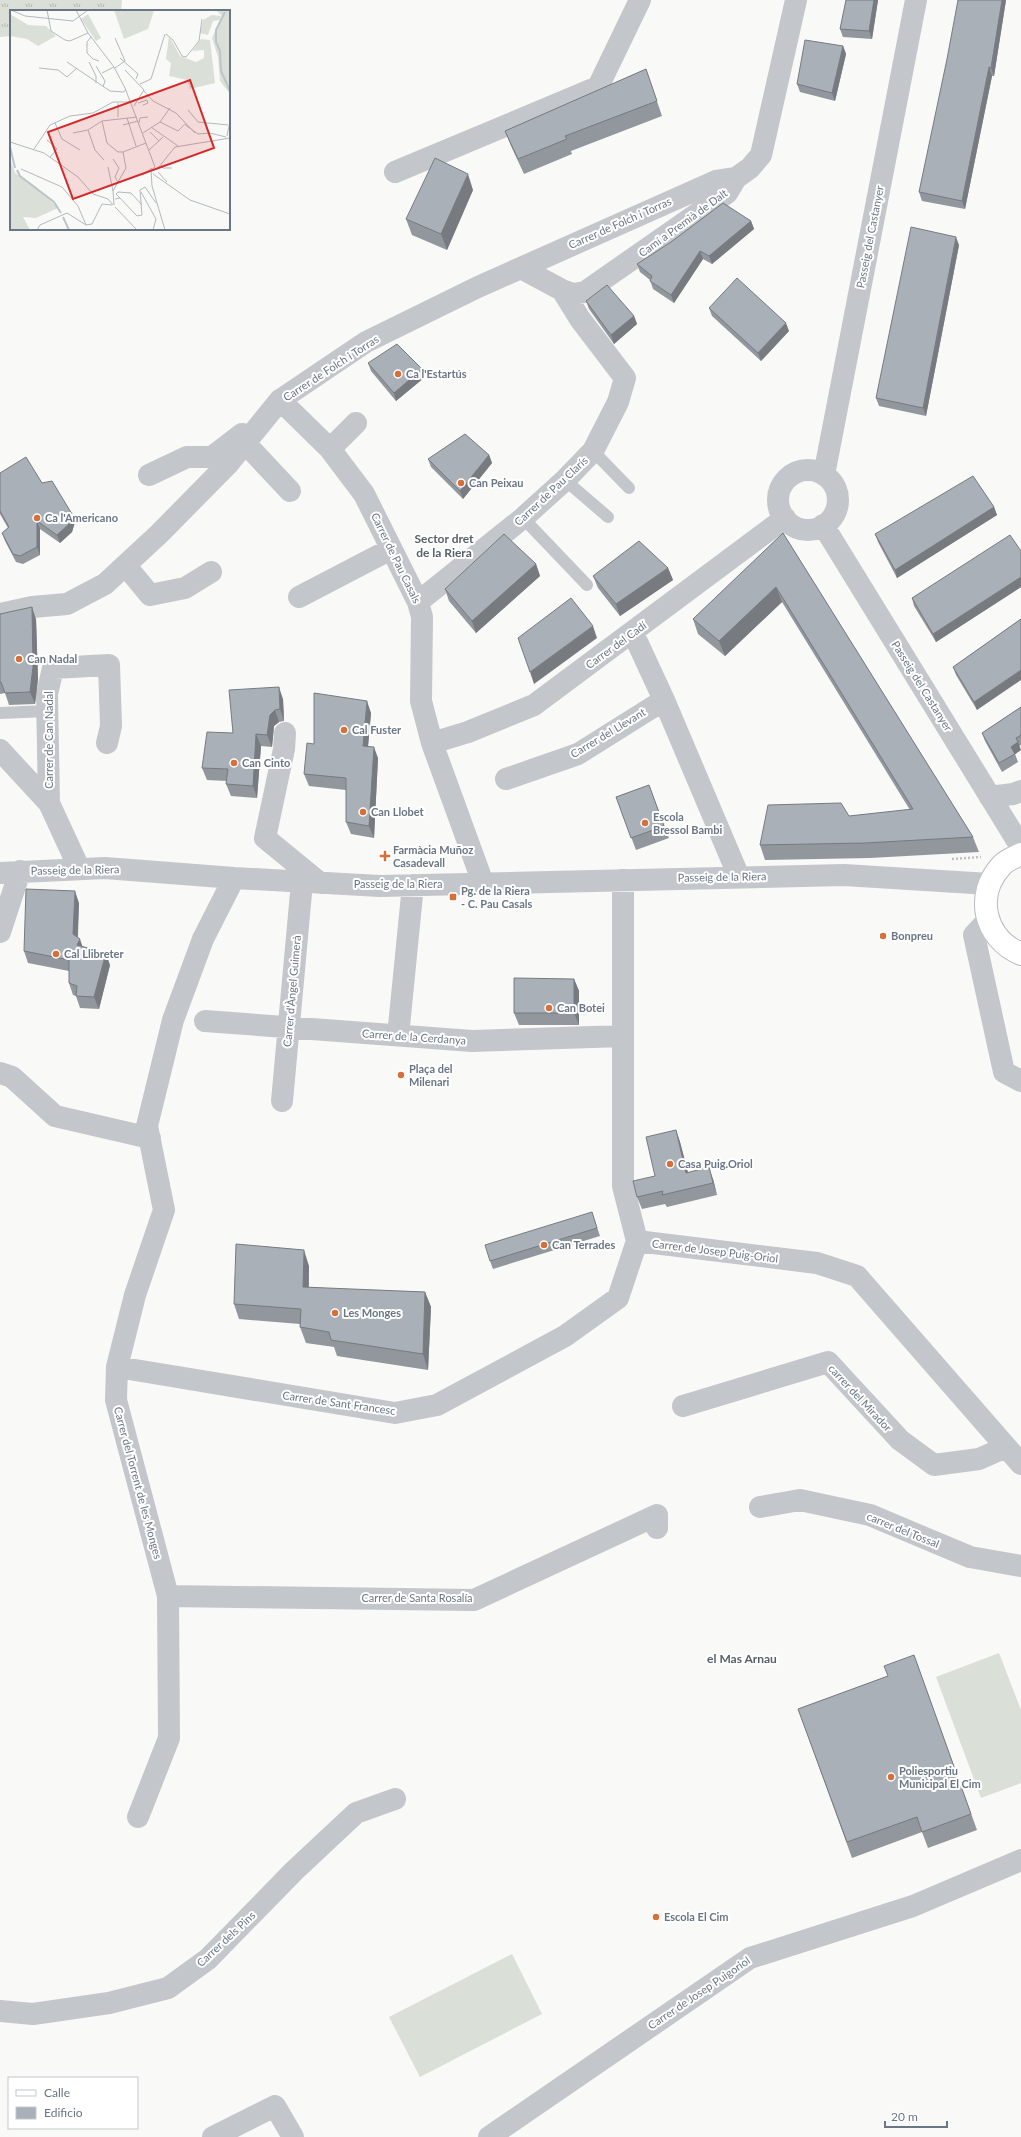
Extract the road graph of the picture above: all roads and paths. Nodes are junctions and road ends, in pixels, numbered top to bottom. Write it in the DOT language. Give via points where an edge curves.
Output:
graph roads {
  1 [pos="640,0"];
  2 [pos="796,0"];
  3 [pos="916,0"];
  4 [pos="395,172"];
  5 [pos="736,178"];
  6 [pos="521,268"];
  7 [pos="562,290"];
  8 [pos="274,406"];
  9 [pos="356,424"];
  10 [pos="246,444"];
  11 [pos="330,449"];
  12 [pos="593,451"];
  13 [pos="149,475"];
  14 [pos="824,475"];
  15 [pos="565,480"];
  16 [pos="629,488"];
  17 [pos="290,491"];
  18 [pos="523,518"];
  19 [pos="608,518"];
  20 [pos="785,518"];
  21 [pos="823,525"];
  22 [pos="391,549"];
  23 [pos="126,566"];
  24 [pos="211,572"];
  25 [pos="587,585"];
  26 [pos="299,597"];
  27 [pos="418,602"];
  28 [pos="0,614"];
  29 [pos="633,633"];
  30 [pos="664,700"];
  31 [pos="47,711"];
  32 [pos="0,713"];
  33 [pos="285,733"];
  34 [pos="107,743"];
  35 [pos="432,743"];
  36 [pos="0,750"];
  37 [pos="506,779"];
  38 [pos="1021,791"];
  39 [pos="990,797"];
  40 [pos="49,803"];
  41 [pos="1021,847"];
  42 [pos="1021,854"];
  43 [pos="987,855"];
  44 [pos="950,859"];
  45 [pos="79,868"];
  46 [pos="10,872"];
  47 [pos="739,877"];
  48 [pos="234,878"];
  49 [pos="623,880"];
  50 [pos="311,882"];
  51 [pos="483,883"];
  52 [pos="989,884"];
  53 [pos="413,885"];
  54 [pos="988,920"];
  55 [pos="0,932"];
  56 [pos="1021,954"];
  57 [pos="205,1021"];
  58 [pos="399,1026"];
  59 [pos="288,1028"];
  60 [pos="623,1036"];
  61 [pos="0,1073"];
  62 [pos="1021,1081"];
  63 [pos="282,1101"];
  64 [pos="150,1138"];
  65 [pos="637,1241"];
  66 [pos="117,1367"];
  67 [pos="683,1406"];
  68 [pos="1006,1447"];
  69 [pos="1021,1464"];
  70 [pos="760,1508"];
  71 [pos="657,1528"];
  72 [pos="1021,1566"];
  73 [pos="168,1596"];
  74 [pos="395,1799"];
  75 [pos="138,1817"];
  76 [pos="1021,1860"];
  77 [pos="0,2011"];
  78 [pos="213,2137"];
  79 [pos="292,2137"];
  80 [pos="489,2137"];
  1 -- 4 [label="street" via="598,87"];
  2 -- 5 [label="street, Camí a Premià de Dalt" via="761,155 750,168"];
  3 -- 14 [label="street, Passeig del Castanyer"];
  5 -- 6 [label="street, Carrer de Folch i Torras" via="716,180"];
  5 -- 7 [label="street, Camí a Premià de Dalt" via="728,193 585,292 573,294"];
  6 -- 7 [label="street, Carrer de Pau Clarís"];
  6 -- 8 [label="street, Carrer de Folch i Torras" via="366,342"];
  7 -- 12 [label="street, Carrer de Pau Clarís" via="580,319 625,378 618,402"];
  8 -- 10 [label="street, Carrer de Folch i Torras"];
  8 -- 11 [label="street, Carrer de Pau Casals"];
  8 -- 13 [label="street" via="212,457 187,457"];
  9 -- 11 [label="street"];
  10 -- 17 [label="street"];
  10 -- 23 [label="street, Carrer de Folch i Torras"];
  11 -- 22 [label="street, Carrer de Pau Casals" via="364,494"];
  12 -- 15 [label="street, Carrer de Pau Clarís"];
  12 -- 16 [label="lane"];
  14 -- 20 [label="street" via="804,470 786,480 778,499"];
  14 -- 21 [label="street" via="835,488 838,500 835,512"];
  15 -- 18 [label="street, Carrer de Pau Clarís"];
  15 -- 19 [label="lane"];
  18 -- 25 [label="lane"];
  18 -- 27 [label="street, Carrer de Pau Clarís"];
  20 -- 21 [label="street" via="803,529"];
  20 -- 29 [label="street, Carrer del Cadí"];
  21 -- 39 [label="street, Passeig del Castanyer"];
  22 -- 26 [label="street"];
  22 -- 27 [label="street, Carrer de Pau Casals"];
  23 -- 24 [label="street" via="150,595 185,588"];
  23 -- 28 [label="street, Carrer de Folch i Torras" via="105,584 67,604 32,607"];
  27 -- 35 [label="street, Carrer de Pau Casals" via="422,617 421,701"];
  29 -- 30 [label="street"];
  29 -- 35 [label="street, Carrer del Cadí" via="534,705 468,732"];
  30 -- 37 [label="street, Carrer del Llevant" via="578,754"];
  30 -- 47 [label="street"];
  31 -- 32 [label="lane"];
  31 -- 34 [label="street, Carrer de Can Nadal" via="47,694 54,668 109,665 111,726"];
  31 -- 40 [label="street, Carrer de Can Nadal"];
  33 -- 50 [label="street" via="284,749 265,838"];
  35 -- 51 [label="street, Carrer de Pau Casals"];
  36 -- 40 [label="street"];
  38 -- 39 [label="street"];
  39 -- 41 [label="street, Passeig del Castanyer"];
  40 -- 45 [label="street"];
  42 -- 52 [label="street" via="1003,864"];
  43 -- 44 [label="path"];
  45 -- 46 [label="street, Passeig de la Riera"];
  45 -- 48 [label="street, Passeig de la Riera"];
  46 -- 55 [label="street"];
  47 -- 49 [label="street, Passeig de la Riera"];
  47 -- 52 [label="street, Passeig de la Riera" via="844,875"];
  48 -- 50 [label="street, Passeig de la Riera"];
  48 -- 64 [label="street, Carrer del Torrent de les Monges" via="203,939 173,1020 147,1126"];
  49 -- 51 [label="street, Passeig de la Riera"];
  49 -- 60 [label="street, Carrer de Josep Puig-Oriol"];
  50 -- 53 [label="street, Passeig de la Riera"];
  50 -- 59 [label="street, Carrer d'Àngel Guimerà"];
  51 -- 53 [label="street, Passeig de la Riera"];
  52 -- 54 [label="street" via="985,902"];
  53 -- 58 [label="street"];
  54 -- 56 [label="street" via="996,936 1008,948"];
  54 -- 62 [label="street" via="974,935 1004,1072"];
  57 -- 59 [label="street, Carrer de la Cerdanya"];
  59 -- 60 [label="street, Carrer de la Cerdanya" via="472,1041"];
  59 -- 63 [label="street, Carrer d'Àngel Guimerà"];
  60 -- 65 [label="street, Carrer de Josep Puig-Oriol" via="623,1186"];
  61 -- 64 [label="street" via="12,1077 55,1116"];
  64 -- 66 [label="street, Carrer del Torrent de les Monges" via="164,1210 135,1295"];
  65 -- 66 [label="street, Carrer de Sant Francesc" via="618,1298 566,1336 436,1405 395,1413"];
  65 -- 68 [label="street, Carrer de Josep Puig-Oriol" via="817,1263 857,1276"];
  66 -- 73 [label="street, Carrer del Torrent de les Monges" via="116,1400"];
  67 -- 68 [label="street, carrer del Mirador" via="828,1362 900,1440 934,1465 979,1459"];
  68 -- 69 [label="street, Carrer de Josep Puig-Oriol"];
  70 -- 72 [label="street, carrer del Tossal" via="800,1500 870,1515 970,1557"];
  71 -- 73 [label="street, Carrer de Santa Rosalía" via="657,1515 474,1600"];
  73 -- 75 [label="street, Carrer del Torrent de les Monges" via="168,1738"];
  74 -- 77 [label="street, Carrer dels Pins" via="356,1813 208,1958 168,1988 109,2003 33,2014"];
  76 -- 80 [label="street, Carrer de Josep Puigoriol" via="913,1906 750,1958"];
  78 -- 79 [label="street" via="275,2106"];
}
